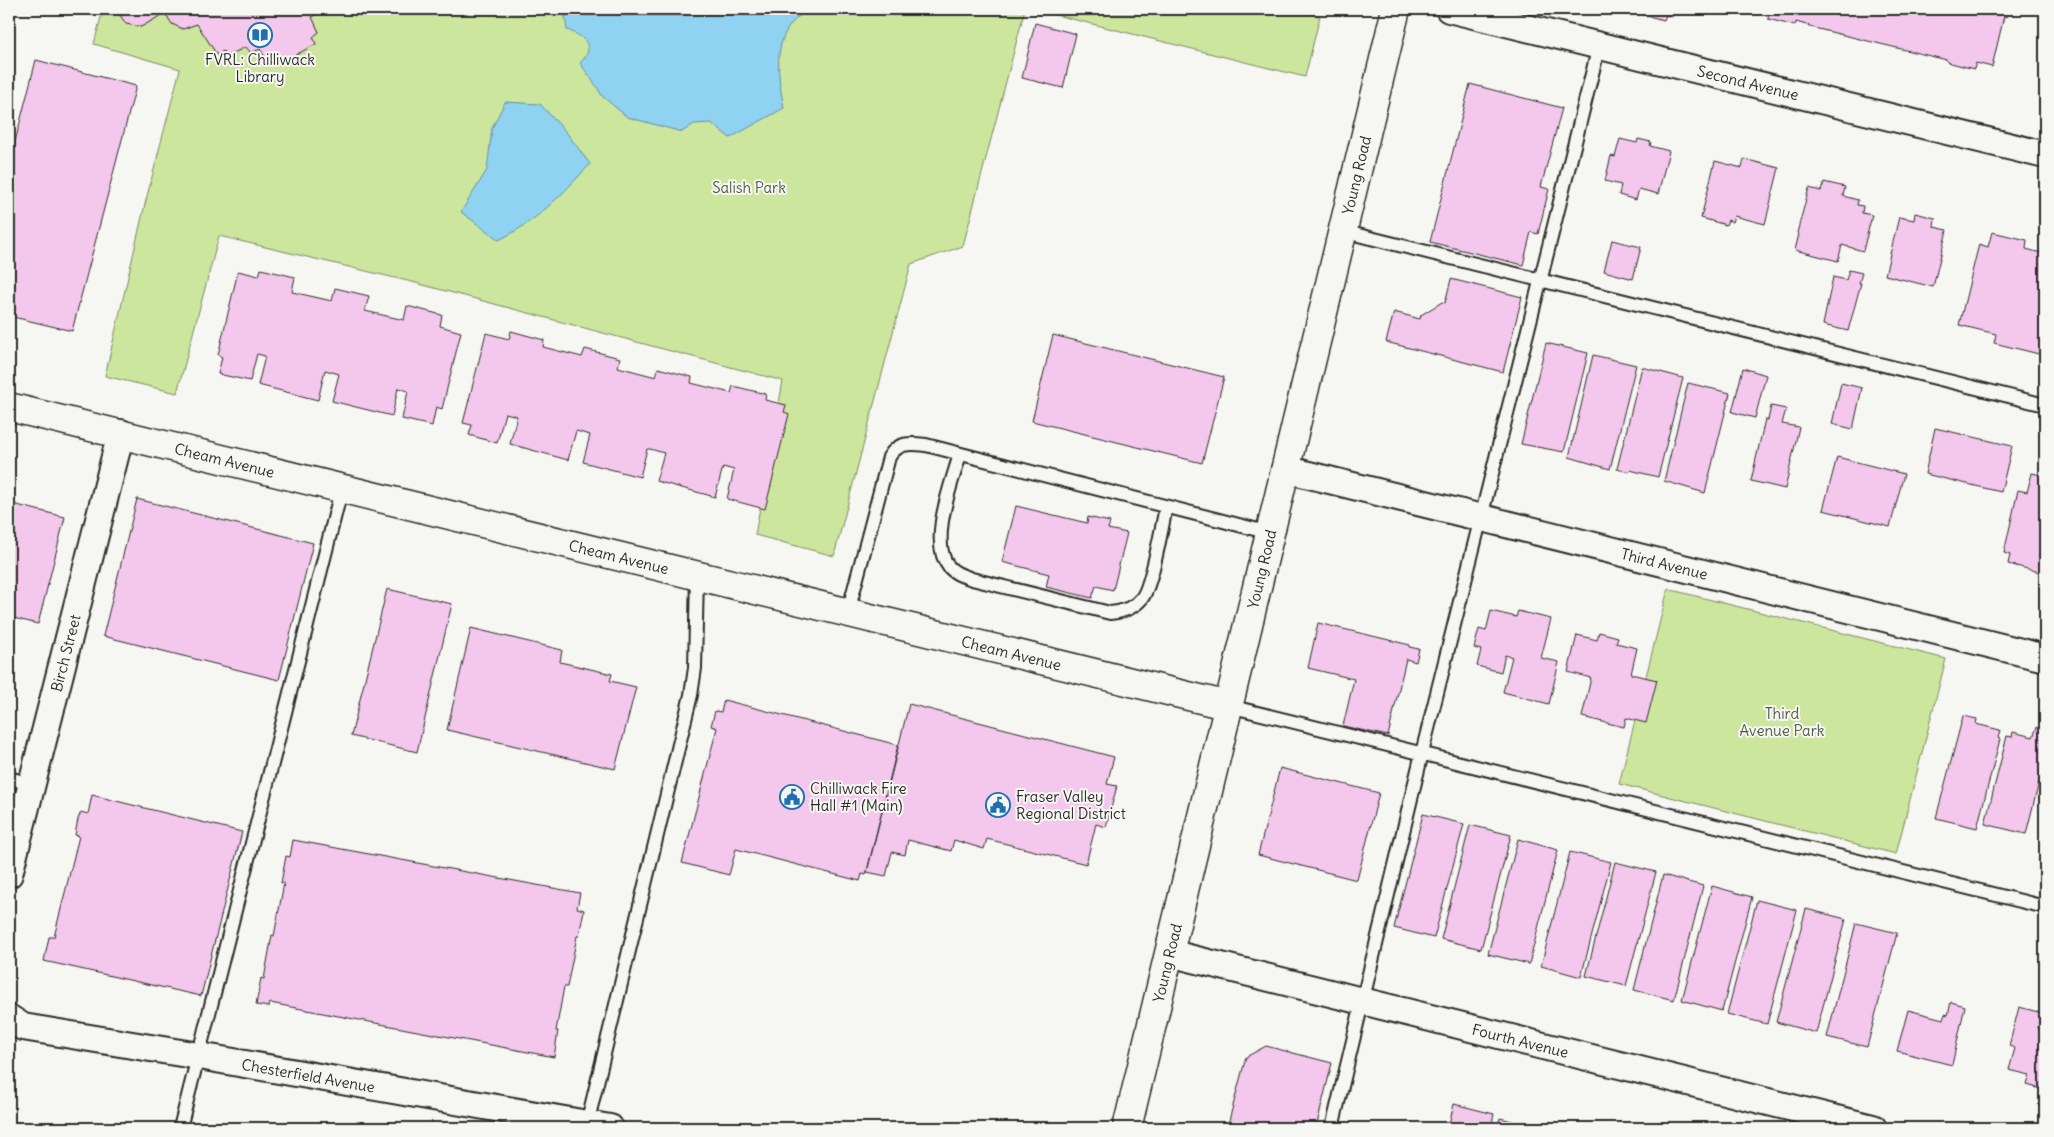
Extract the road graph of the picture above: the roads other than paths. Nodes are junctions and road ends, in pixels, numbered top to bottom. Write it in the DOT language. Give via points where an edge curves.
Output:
graph roads {
  1 [pos="1396,9"];
  2 [pos="1449,9"];
  3 [pos="1599,46"];
  4 [pos="2045,155"];
  5 [pos="1342,232"];
  6 [pos="1540,280"];
  7 [pos="2045,405"];
  8 [pos="9,407"];
  9 [pos="121,433"];
  10 [pos="960,454"];
  11 [pos="1285,469"];
  12 [pos="342,487"];
  13 [pos="1166,507"];
  14 [pos="1481,518"];
  15 [pos="1270,533"];
  16 [pos="697,575"];
  17 [pos="848,612"];
  18 [pos="2045,658"];
  19 [pos="1229,706"];
  20 [pos="1422,754"];
  21 [pos="20,781"];
  22 [pos="9,874"];
  23 [pos="2045,907"];
  24 [pos="1169,953"];
  25 [pos="1363,1002"];
  26 [pos="9,1018"];
  27 [pos="199,1056"];
  28 [pos="599,1126"];
  29 [pos="180,1128"];
  30 [pos="1127,1128"];
  31 [pos="1332,1128"];
  32 [pos="1872,1128"];
  1 -- 5 [label="street, Young Road"];
  2 -- 3 [label="street, Second Avenue"];
  3 -- 4 [label="street, Second Avenue"];
  3 -- 6 [label="lane"];
  5 -- 6 [label="lane"];
  5 -- 11 [label="street, Young Road"];
  6 -- 7 [label="lane"];
  6 -- 14 [label="lane"];
  8 -- 9 [label="street, Cheam Avenue"];
  9 -- 12 [label="street, Cheam Avenue"];
  9 -- 21 [label="street, Birch Street"];
  10 -- 13 [label="lane"];
  10 -- 13 [label="lane" via="939,539 949,567 972,579 1110,613 1126,610 1142,599 1146,590"];
  10 -- 17 [label="lane" via="913,444 902,444 893,450"];
  11 -- 14 [label="street, Third Avenue"];
  11 -- 15 [label="street, Young Road"];
  12 -- 16 [label="street, Cheam Avenue"];
  12 -- 27 [label="lane"];
  13 -- 15 [label="lane"];
  14 -- 18 [label="street, Third Avenue"];
  14 -- 20 [label="lane"];
  15 -- 19 [label="street, Young Road"];
  16 -- 17 [label="street, Cheam Avenue"];
  16 -- 28 [label="lane" via="695,668 691,695"];
  17 -- 19 [label="street, Cheam Avenue"];
  19 -- 20 [label="lane"];
  19 -- 24 [label="street, Young Road"];
  20 -- 23 [label="lane"];
  20 -- 25 [label="lane"];
  21 -- 22 [label="street, Birch Street"];
  24 -- 25 [label="street, Fourth Avenue"];
  24 -- 30 [label="street, Young Road"];
  25 -- 31 [label="lane"];
  25 -- 32 [label="street, Fourth Avenue"];
  26 -- 27 [label="street, Chesterfield Avenue" via="23,1027"];
  27 -- 28 [label="street, Chesterfield Avenue"];
  27 -- 29 [label="lane"];
}
